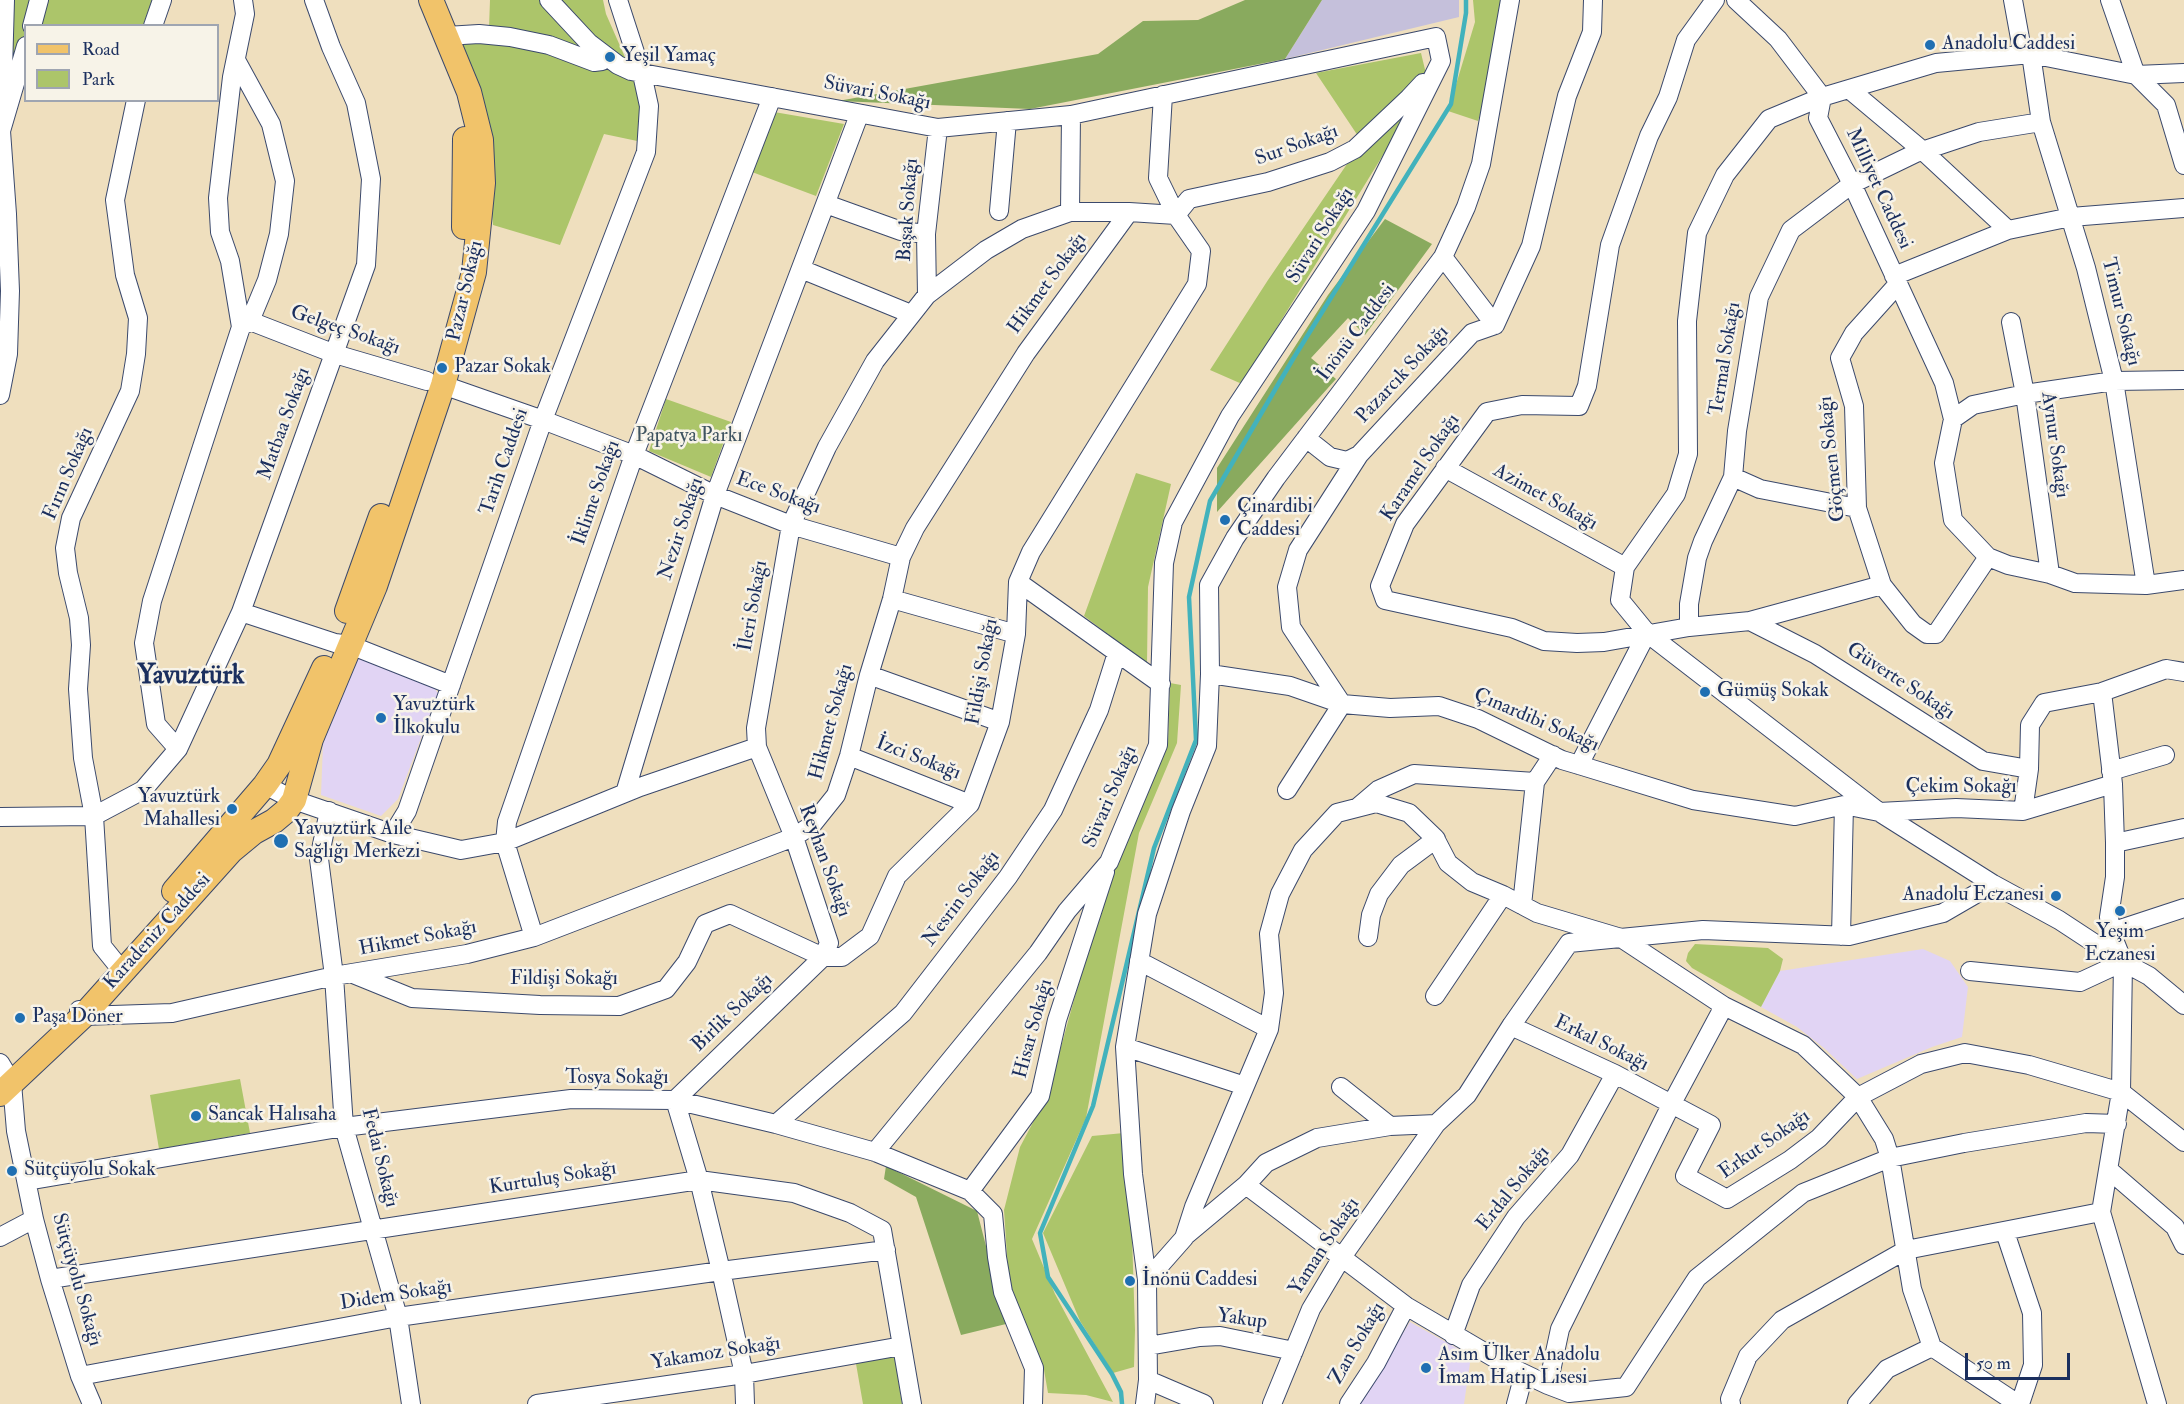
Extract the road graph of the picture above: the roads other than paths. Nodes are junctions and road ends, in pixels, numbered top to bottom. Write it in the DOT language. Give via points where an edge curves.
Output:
graph roads {
  1 [pos="5,0"];
  2 [pos="39,0"];
  3 [pos="162,0"];
  4 [pos="243,0"];
  5 [pos="314,0"];
  6 [pos="419,0"];
  7 [pos="431,0"];
  8 [pos="549,0"];
  9 [pos="618,0"];
  10 [pos="1510,0"];
  11 [pos="1593,0"];
  12 [pos="1715,0"];
  13 [pos="1736,0"];
  14 [pos="2013,0"];
  15 [pos="2110,0"];
  16 [pos="33,24"];
  17 [pos="154,24"];
  18 [pos="446,36"];
  19 [pos="24,53"];
  20 [pos="2027,54"];
  21 [pos="606,57"];
  22 [pos="236,60"];
  23 [pos="1441,61"];
  24 [pos="2184,73"];
  25 [pos="642,74"];
  26 [pos="2136,75"];
  27 [pos="1849,89"];
  28 [pos="1163,95"];
  29 [pos="772,96"];
  30 [pos="1822,97"];
  31 [pos="136,102"];
  32 [pos="860,115"];
  33 [pos="1071,115"];
  34 [pos="1007,121"];
  35 [pos="2041,122"];
  36 [pos="938,128"];
  37 [pos="1,138"];
  38 [pos="1923,151"];
  39 [pos="2184,165"];
  40 [pos="1852,184"];
  41 [pos="826,204"];
  42 [pos="2184,208"];
  43 [pos="999,212"];
  44 [pos="1070,212"];
  45 [pos="1129,212"];
  46 [pos="1176,215"];
  47 [pos="2071,217"];
  48 [pos="2008,230"];
  49 [pos="926,234"];
  50 [pos="1443,257"];
  51 [pos="801,268"];
  52 [pos="1896,280"];
  53 [pos="927,295"];
  54 [pos="911,314"];
  55 [pos="2011,322"];
  56 [pos="246,324"];
  57 [pos="1495,325"];
  58 [pos="335,354"];
  59 [pos="2184,380"];
  60 [pos="2114,381"];
  61 [pos="435,383"];
  62 [pos="2025,394"];
  63 [pos="0,395"];
  64 [pos="1953,419"];
  65 [pos="543,420"];
  66 [pos="1305,438"];
  67 [pos="634,455"];
  68 [pos="1359,455"];
  69 [pos="1444,468"];
  70 [pos="1734,477"];
  71 [pos="715,495"];
  72 [pos="1857,508"];
  73 [pos="791,525"];
  74 [pos="901,557"];
  75 [pos="1988,557"];
  76 [pos="1625,567"];
  77 [pos="2050,574"];
  78 [pos="2184,580"];
  79 [pos="1018,582"];
  80 [pos="1882,585"];
  81 [pos="2146,585"];
  82 [pos="892,599"];
  83 [pos="241,612"];
  84 [pos="1750,621"];
  85 [pos="1689,627"];
  86 [pos="1647,633"];
  87 [pos="1016,634"];
  88 [pos="342,644"];
  89 [pos="1117,653"];
  90 [pos="2184,672"];
  91 [pos="868,675"];
  92 [pos="1210,675"];
  93 [pos="1161,684"];
  94 [pos="451,685"];
  95 [pos="2102,692"];
  96 [pos="1342,704"];
  97 [pos="1000,722"];
  98 [pos="757,747"];
  99 [pos="178,749"];
  100 [pos="1553,755"];
  101 [pos="2165,755"];
  102 [pos="849,756"];
  103 [pos="1579,765"];
  104 [pos="2029,769"];
  105 [pos="2112,777"];
  106 [pos="1535,782"];
  107 [pos="265,785"];
  108 [pos="1287,790"];
  109 [pos="625,793"];
  110 [pos="294,800"];
  111 [pos="970,804"];
  112 [pos="1844,805"];
  113 [pos="1356,808"];
  114 [pos="329,811"];
  115 [pos="2023,811"];
  116 [pos="1879,812"];
  117 [pos="94,816"];
  118 [pos="0,817"];
  119 [pos="2184,828"];
  120 [pos="393,834"];
  121 [pos="794,837"];
  122 [pos="1436,839"];
  123 [pos="505,842"];
  124 [pos="2115,843"];
  125 [pos="1109,862"];
  126 [pos="1993,884"];
  127 [pos="1503,895"];
  128 [pos="1522,905"];
  129 [pos="2184,908"];
  130 [pos="2111,932"];
  131 [pos="1841,936"];
  132 [pos="534,937"];
  133 [pos="1368,937"];
  134 [pos="1621,938"];
  135 [pos="823,957"];
  136 [pos="1139,961"];
  137 [pos="2123,962"];
  138 [pos="119,968"];
  139 [pos="1970,971"];
  140 [pos="353,974"];
  141 [pos="333,976"];
  142 [pos="1435,996"];
  143 [pos="2184,1005"];
  144 [pos="1724,1006"];
  145 [pos="79,1011"];
  146 [pos="1511,1026"];
  147 [pos="1269,1029"];
  148 [pos="1125,1047"];
  149 [pos="1615,1074"];
  150 [pos="3,1077"];
  151 [pos="1245,1086"];
  152 [pos="1341,1087"];
  153 [pos="2121,1092"];
  154 [pos="1858,1097"];
  155 [pos="675,1100"];
  156 [pos="1671,1105"];
  157 [pos="0,1107"];
  158 [pos="776,1124"];
  159 [pos="1436,1124"];
  160 [pos="2116,1124"];
  161 [pos="1390,1126"];
  162 [pos="344,1127"];
  163 [pos="16,1131"];
  164 [pos="2184,1142"];
  165 [pos="875,1152"];
  166 [pos="1890,1158"];
  167 [pos="2109,1170"];
  168 [pos="699,1180"];
  169 [pos="27,1181"];
  170 [pos="1246,1185"];
  171 [pos="970,1191"];
  172 [pos="2101,1212"];
  173 [pos="34,1219"];
  174 [pos="373,1229"];
  175 [pos="2005,1232"];
  176 [pos="0,1237"];
  177 [pos="1184,1238"];
  178 [pos="2184,1245"];
  179 [pos="886,1250"];
  180 [pos="1906,1250"];
  181 [pos="1342,1257"];
  182 [pos="721,1271"];
  183 [pos="50,1279"];
  184 [pos="1147,1280"];
  185 [pos="1406,1306"];
  186 [pos="398,1317"];
  187 [pos="1453,1335"];
  188 [pos="902,1346"];
  189 [pos="1148,1346"];
  190 [pos="1932,1347"];
  191 [pos="1294,1351"];
  192 [pos="744,1374"];
  193 [pos="1524,1374"];
  194 [pos="80,1377"];
  195 [pos="1148,1380"];
  196 [pos="1548,1385"];
  197 [pos="92,1404"];
  198 [pos="411,1404"];
  199 [pos="537,1404"];
  200 [pos="745,1404"];
  201 [pos="912,1404"];
  202 [pos="1033,1404"];
  203 [pos="1145,1404"];
  204 [pos="1158,1404"];
  205 [pos="1204,1404"];
  206 [pos="1272,1404"];
  207 [pos="1349,1404"];
  208 [pos="1516,1404"];
  209 [pos="1731,1404"];
  210 [pos="1857,1404"];
  211 [pos="2019,1404"];
  212 [pos="2157,1404"];
  1 -- 37 [label="street"];
  2 -- 16 [label="street"];
  3 -- 17 [label="street"];
  4 -- 22 [label="street" via="245,14"];
  5 -- 58 [label="street, Matbaa Sokağı" via="356,103 371,179 366,265"];
  6 -- 61 [label="main road, Pazar Sokağı" via="460,113 466,160 465,224"];
  7 -- 18 [label="main road, Pazar Sokağı"];
  8 -- 21 [label="street"];
  9 -- 25 [label="street, Tarih Caddesi"];
  10 -- 50 [label="street, İnönü Caddesi" via="1481,164 1467,207"];
  11 -- 57 [label="street" via="1592,32 1567,96 1531,246"];
  12 -- 69 [label="street, Karamel Sokağı" via="1686,40 1610,245 1587,386 1579,406 1522,405 1487,412"];
  13 -- 30 [label="street" via="1778,39"];
  14 -- 20 [label="street, Timur Sokağı"];
  15 -- 26 [label="street"];
  18 -- 21 [label="street" via="510,37 549,45 594,63"];
  18 -- 61 [label="main road, Pazar Sokağı" via="469,92 481,140 483,183 474,272"];
  19 -- 37 [label="street"];
  20 -- 26 [label="street"];
  20 -- 27 [label="street" via="1936,63"];
  20 -- 35 [label="street, Timur Sokağı"];
  21 -- 25 [label="street, Süvari Sokağı"];
  22 -- 56 [label="street" via="218,198 220,232"];
  22 -- 56 [label="street" via="271,124 285,181 279,234 267,280"];
  23 -- 28 [label="street, Süvari Sokağı" via="1436,37"];
  23 -- 46 [label="street, Sur Sokağı" via="1409,98 1355,148 1330,162 1268,182 1189,199"];
  23 -- 93 [label="street, Süvari Sokağı" via="1366,211 1230,416 1173,522 1164,563"];
  24 -- 26 [label="street"];
  25 -- 29 [label="street, Süvari Sokağı"];
  25 -- 65 [label="street, Tarih Caddesi" via="649,106 646,152"];
  26 -- 39 [label="street" via="2166,105"];
  27 -- 30 [label="street"];
  27 -- 38 [label="street"];
  28 -- 33 [label="street, Süvari Sokağı"];
  28 -- 46 [label="street, Fildişi Sokağı" via="1158,178"];
  29 -- 32 [label="street, Süvari Sokağı"];
  29 -- 67 [label="street, İklime Sokağı"];
  30 -- 40 [label="street, Milliyet Caddesi" via="1818,118"];
  30 -- 76 [label="street" via="1769,119 1725,175 1697,233 1687,321 1688,454 1676,494"];
  31 -- 117 [label="street, Fırın Sokağı" via="115,200 125,275 138,318 136,354 130,391 71,518 65,548 79,618 82,746"];
  32 -- 36 [label="street, Süvari Sokağı"];
  32 -- 41 [label="street, Nezir Sokağı"];
  33 -- 34 [label="street, Süvari Sokağı"];
  33 -- 44 [label="street"];
  34 -- 36 [label="street, Süvari Sokağı"];
  34 -- 43 [label="street"];
  35 -- 38 [label="street, Termal Sokağı" via="1979,132"];
  35 -- 47 [label="street, Timur Sokağı"];
  36 -- 49 [label="street, Başak Sokağı"];
  37 -- 63 [label="street" via="10,291 8,354"];
  38 -- 40 [label="street, Termal Sokağı"];
  38 -- 48 [label="street"];
  40 -- 52 [label="street, Milliyet Caddesi"];
  40 -- 70 [label="street, Termal Sokağı" via="1791,230 1759,297 1737,431"];
  41 -- 49 [label="street" via="901,231"];
  41 -- 51 [label="street, Nezir Sokağı"];
  42 -- 47 [label="street, Göçmen Sokağı"];
  44 -- 45 [label="street, İleri Sokağı"];
  44 -- 53 [label="street, İleri Sokağı" via="1022,229 986,250"];
  45 -- 46 [label="street, İleri Sokağı"];
  45 -- 74 [label="street, Hikmet Sokağı" via="1026,353 915,528"];
  46 -- 79 [label="street, Fildişi Sokağı" via="1201,251 1197,284 1035,544"];
  47 -- 48 [label="street, Göçmen Sokağı"];
  47 -- 60 [label="street, Timur Sokağı"];
  48 -- 52 [label="street, Göçmen Sokağı"];
  49 -- 53 [label="street, Başak Sokağı"];
  50 -- 57 [label="street"];
  50 -- 66 [label="street, İnönü Caddesi"];
  51 -- 54 [label="street"];
  51 -- 71 [label="street, Nezir Sokağı"];
  52 -- 64 [label="street, Milliyet Caddesi" via="1944,383"];
  52 -- 72 [label="street, Göçmen Sokağı" via="1854,333 1840,358 1854,406"];
  53 -- 54 [label="street, İleri Sokağı"];
  54 -- 73 [label="street, İleri Sokağı" via="875,361 827,447"];
  55 -- 62 [label="street, Aynur Sokağı"];
  56 -- 58 [label="street, Gelgeç Sokağı"];
  56 -- 99 [label="street" via="152,601 144,643 156,724"];
  57 -- 68 [label="street, Pazarcık Sokağı" via="1472,333"];
  58 -- 61 [label="street, Gelgeç Sokağı"];
  58 -- 83 [label="street, Matbaa Sokağı"];
  59 -- 60 [label="street"];
  60 -- 62 [label="street"];
  60 -- 81 [label="street, Timur Sokağı"];
  61 -- 65 [label="street, Ece Sokağı"];
  61 -- 88 [label="main road, Pazar Sokağı"];
  62 -- 64 [label="street" via="1973,405"];
  62 -- 77 [label="street, Aynur Sokağı"];
  64 -- 75 [label="street" via="1944,463 1953,520"];
  65 -- 67 [label="street, Ece Sokağı"];
  65 -- 94 [label="street, Tarih Caddesi"];
  66 -- 68 [label="street" via="1330,457 1347,461"];
  66 -- 92 [label="street, İnönü Caddesi" via="1235,538 1209,585"];
  67 -- 71 [label="street, Ece Sokağı"];
  67 -- 123 [label="street, İklime Sokağı" via="507,822"];
  68 -- 96 [label="street, Pazarcık Sokağı" via="1298,550 1287,587 1291,627"];
  69 -- 76 [label="street, Azimet Sokağı"];
  69 -- 86 [label="street, Karamel Sokağı" via="1406,524 1380,586 1385,600 1512,628 1544,641 1604,642"];
  70 -- 72 [label="street" via="1760,489"];
  70 -- 85 [label="street, Termal Sokağı" via="1697,558"];
  71 -- 73 [label="street, Ece Sokağı"];
  71 -- 109 [label="street, Nezir Sokağı"];
  72 -- 80 [label="street, Göçmen Sokağı"];
  73 -- 74 [label="street, Ece Sokağı"];
  73 -- 98 [label="street, İleri Sokağı" via="756,728"];
  74 -- 82 [label="street, Hikmet Sokağı"];
  75 -- 77 [label="street"];
  75 -- 80 [label="street, Göçmen Sokağı" via="1936,634 1927,634 1913,624"];
  76 -- 86 [label="street" via="1620,600"];
  77 -- 81 [label="street" via="2075,583"];
  78 -- 81 [label="street"];
  79 -- 87 [label="street, Fildişi Sokağı"];
  79 -- 89 [label="street"];
  80 -- 84 [label="street, Karamel Sokağı"];
  82 -- 87 [label="street"];
  82 -- 91 [label="street, Hikmet Sokağı"];
  83 -- 88 [label="street"];
  83 -- 99 [label="street, Matbaa Sokağı"];
  84 -- 85 [label="street, Karamel Sokağı"];
  84 -- 104 [label="street, Güverte Sokağı" via="1815,654 1983,761"];
  85 -- 86 [label="street, Karamel Sokağı"];
  86 -- 103 [label="street"];
  86 -- 116 [label="street"];
  87 -- 97 [label="street, Fildişi Sokağı"];
  88 -- 94 [label="street"];
  88 -- 107 [label="main road, Pazar Sokağı"];
  88 -- 110 [label="main road, Pazar Sokağı"];
  89 -- 93 [label="street"];
  89 -- 158 [label="street, Nesrin Sokağı" via="1099,710 1053,810 1008,877 903,1013"];
  90 -- 95 [label="street" via="2166,669"];
  91 -- 97 [label="street"];
  91 -- 102 [label="street, Hikmet Sokağı"];
  92 -- 96 [label="street, Çınardibi Sokağı" via="1290,686"];
  92 -- 136 [label="street, İnönü Caddesi" via="1207,746 1147,914"];
  93 -- 125 [label="street, Süvari Sokağı" via="1158,745"];
  94 -- 120 [label="street, Tarih Caddesi" via="407,812"];
  95 -- 104 [label="street" via="2044,703 2030,725"];
  95 -- 105 [label="street"];
  96 -- 100 [label="street, Çınardibi Sokağı" via="1390,708 1439,706 1478,719"];
  96 -- 108 [label="street"];
  97 -- 111 [label="street, Fildişi Sokağı"];
  98 -- 109 [label="street"];
  98 -- 121 [label="street, Reyhan Sokağı"];
  99 -- 117 [label="street, Matbaa Sokağı" via="142,790"];
  100 -- 103 [label="street, Çınardibi Sokağı"];
  100 -- 106 [label="street"];
  101 -- 105 [label="street, Çekim Sokağı"];
  102 -- 111 [label="street, İzci Sokağı"];
  102 -- 121 [label="street, Hikmet Sokağı" via="836,795 812,825"];
  103 -- 112 [label="street, Çınardibi Sokağı" via="1693,800 1796,816"];
  104 -- 115 [label="street"];
  105 -- 115 [label="street, Çekim Sokağı"];
  105 -- 124 [label="street"];
  106 -- 113 [label="street" via="1414,774 1378,790"];
  106 -- 128 [label="street"];
  107 -- 110 [label="street"];
  107 -- 138 [label="main road, Karadeniz Caddesi"];
  109 -- 123 [label="street"];
  110 -- 114 [label="street"];
  110 -- 138 [label="main road, Karadeniz Caddesi" via="274,821 231,851"];
  111 -- 135 [label="street, Fildişi Sokağı" via="897,876 870,936 842,957"];
  112 -- 116 [label="street, Çınardibi Sokağı"];
  112 -- 131 [label="street"];
  113 -- 122 [label="street" via="1376,803 1409,813"];
  113 -- 147 [label="street" via="1337,813 1303,850 1280,894 1269,934 1275,993"];
  114 -- 120 [label="street"];
  114 -- 141 [label="street, Fedai Sokağı" via="319,859"];
  115 -- 116 [label="street, Çekim Sokağı" via="1956,808"];
  116 -- 126 [label="street"];
  117 -- 118 [label="street"];
  117 -- 138 [label="street, Fırın Sokağı" via="102,946"];
  119 -- 124 [label="street"];
  120 -- 123 [label="street" via="461,850"];
  121 -- 132 [label="street, Hikmet Sokağı"];
  121 -- 135 [label="street, Reyhan Sokağı" via="829,943"];
  122 -- 127 [label="street" via="1448,863 1472,882"];
  122 -- 133 [label="street" via="1401,865 1379,894"];
  123 -- 132 [label="street"];
  124 -- 130 [label="street"];
  125 -- 165 [label="street, Süvari Sokağı"];
  125 -- 171 [label="street, Hisar Sokağı" via="1057,1020 1040,1096"];
  126 -- 131 [label="street, Yaman Sokağı" via="1943,913"];
  126 -- 137 [label="street" via="2059,920"];
  127 -- 128 [label="street"];
  127 -- 142 [label="street"];
  128 -- 134 [label="street"];
  129 -- 130 [label="street"];
  130 -- 137 [label="street"];
  131 -- 134 [label="street, Yaman Sokağı" via="1703,930"];
  132 -- 140 [label="street, Hikmet Sokağı" via="467,954"];
  134 -- 144 [label="street"];
  134 -- 146 [label="street, Yaman Sokağı" via="1569,943"];
  135 -- 140 [label="street, Fildişi Sokağı" via="730,914 705,924 687,962 666,988 620,1006 412,998"];
  135 -- 155 [label="street, Birlik Sokağı"];
  136 -- 147 [label="street"];
  136 -- 148 [label="street, İnönü Caddesi"];
  137 -- 139 [label="street" via="2080,982"];
  137 -- 143 [label="street" via="2149,976"];
  137 -- 153 [label="street"];
  138 -- 145 [label="main road, Karadeniz Caddesi"];
  140 -- 141 [label="street, Fildişi Sokağı"];
  141 -- 145 [label="street, Fildişi Sokağı" via="172,1013"];
  141 -- 162 [label="street, Fedai Sokağı"];
  144 -- 154 [label="street" via="1803,1045"];
  144 -- 156 [label="street"];
  145 -- 150 [label="main road, Karadeniz Caddesi"];
  146 -- 149 [label="street, Erkal Sokağı"];
  146 -- 159 [label="street, Yaman Sokağı" via="1467,1095"];
  147 -- 151 [label="street"];
  148 -- 151 [label="street"];
  148 -- 184 [label="street, İnönü Caddesi" via="1133,1174"];
  149 -- 156 [label="street, Erkal Sokağı"];
  149 -- 187 [label="street, Erdal Sokağı" via="1570,1155 1516,1217 1471,1285"];
  150 -- 163 [label="street"];
  151 -- 177 [label="street"];
  152 -- 161 [label="street"];
  153 -- 154 [label="street" via="2029,1065 1965,1053 1921,1064"];
  153 -- 160 [label="street"];
  153 -- 164 [label="street"];
  154 -- 156 [label="street, Erkut Sokağı" via="1790,1160 1727,1199 1685,1176 1711,1125"];
  154 -- 166 [label="street" via="1884,1139"];
  155 -- 158 [label="street, Tosya Sokağı"];
  155 -- 162 [label="street, Tosya Sokağı" via="571,1099"];
  155 -- 168 [label="street"];
  156 -- 196 [label="street" via="1560,1329"];
  157 -- 163 [label="street"];
  158 -- 165 [label="street, Tosya Sokağı"];
  159 -- 161 [label="street"];
  159 -- 181 [label="street, Yaman Sokağı"];
  160 -- 166 [label="street" via="2086,1123"];
  160 -- 167 [label="street"];
  161 -- 170 [label="street" via="1317,1138 1266,1163"];
  162 -- 169 [label="street, Tosya Sokağı"];
  162 -- 174 [label="street, Fedai Sokağı"];
  163 -- 169 [label="street, Sütçüyolu Sokağı"];
  165 -- 171 [label="street, Tosya Sokağı"];
  166 -- 180 [label="street"];
  166 -- 196 [label="street" via="1803,1193 1697,1278 1626,1387 1569,1393"];
  167 -- 172 [label="street"];
  167 -- 178 [label="street" via="2175,1227"];
  168 -- 174 [label="street, Kurtuluş Sokağı"];
  168 -- 179 [label="street, Kurtuluş Sokağı" via="794,1193 850,1213 882,1230"];
  168 -- 182 [label="street"];
  169 -- 173 [label="street, Sütçüyolu Sokağı"];
  170 -- 177 [label="street"];
  170 -- 181 [label="street"];
  171 -- 202 [label="street, Tosya Sokağı" via="993,1214 1003,1292 1034,1368"];
  172 -- 175 [label="street"];
  172 -- 212 [label="street"];
  173 -- 176 [label="street"];
  173 -- 183 [label="street, Sütçüyolu Sokağı"];
  174 -- 183 [label="street, Kurtuluş Sokağı"];
  174 -- 186 [label="street, Fedai Sokağı"];
  175 -- 180 [label="street"];
  175 -- 211 [label="street" via="2032,1313 2033,1365"];
  177 -- 184 [label="street"];
  179 -- 182 [label="street, Didem Sokağı"];
  179 -- 188 [label="street, Kurtuluş Sokağı"];
  180 -- 190 [label="street" via="1912,1289"];
  180 -- 209 [label="street" via="1782,1320 1748,1356"];
  181 -- 185 [label="street"];
  181 -- 191 [label="street, Yaman Sokağı" via="1311,1309"];
  182 -- 186 [label="street, Didem Sokağı"];
  182 -- 192 [label="street"];
  183 -- 194 [label="street, Sütçüyolu Sokağı"];
  184 -- 189 [label="street, İnönü Caddesi"];
  185 -- 187 [label="street"];
  185 -- 207 [label="street, Zan Sokağı"];
  186 -- 194 [label="street, Didem Sokağı"];
  186 -- 198 [label="street, Fedai Sokağı"];
  187 -- 193 [label="street"];
  188 -- 192 [label="street, Yakamoz Sokağı"];
  188 -- 201 [label="street, Kurtuluş Sokağı"];
  189 -- 191 [label="street, Yakup" via="1220,1336"];
  189 -- 195 [label="street, İnönü Caddesi"];
  190 -- 210 [label="street" via="1887,1370"];
  190 -- 211 [label="street"];
  191 -- 206 [label="street, Yaman Sokağı"];
  192 -- 199 [label="street, Yakamoz Sokağı"];
  192 -- 200 [label="street"];
  193 -- 196 [label="street"];
  193 -- 208 [label="street"];
  194 -- 197 [label="street, Sütçüyolu Sokağı"];
  195 -- 203 [label="street, İnönü Caddesi"];
  195 -- 204 [label="street"];
  195 -- 205 [label="street"];
}
